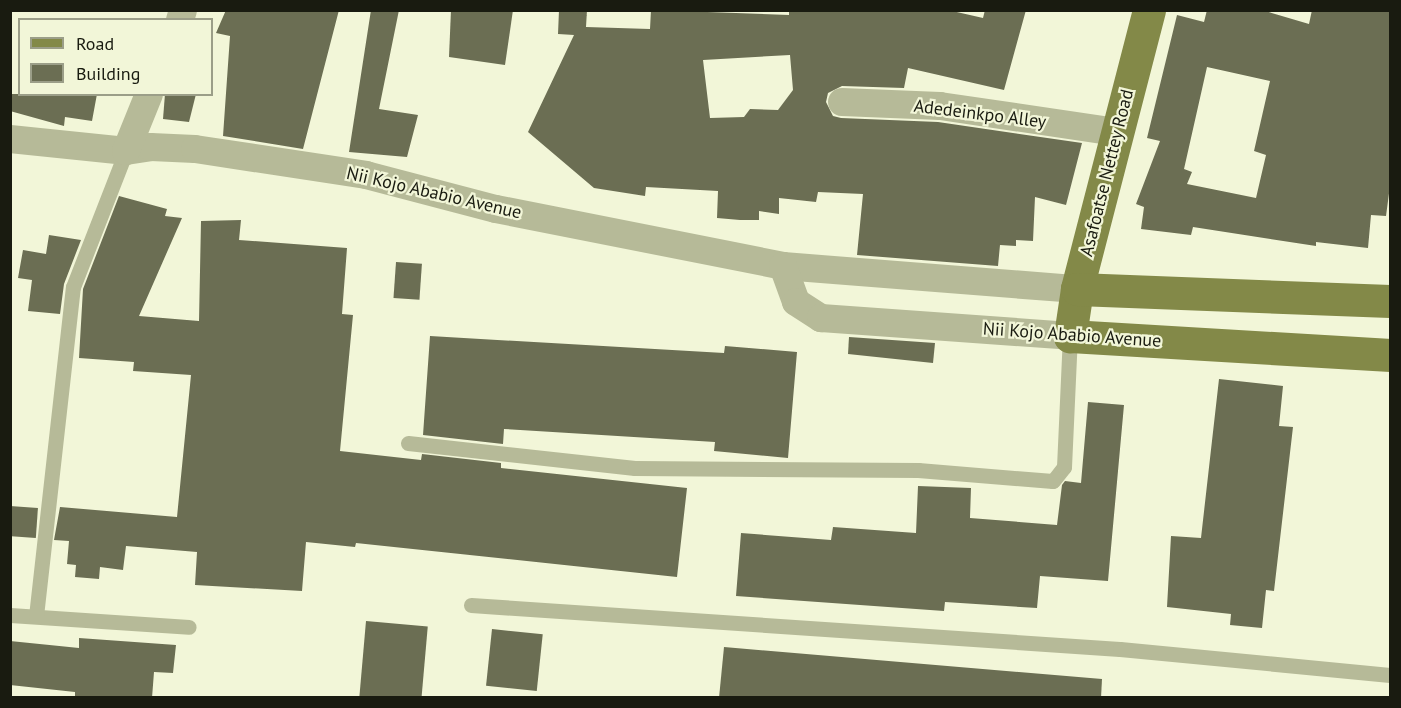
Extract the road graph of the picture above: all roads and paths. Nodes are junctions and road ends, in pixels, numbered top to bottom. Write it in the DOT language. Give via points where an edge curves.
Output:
graph roads {
  1 [pos="1149,10"];
  2 [pos="148,96"];
  3 [pos="842,102"];
  4 [pos="1117,132"];
  5 [pos="10,139"];
  6 [pos="126,151"];
  7 [pos="783,266"];
  8 [pos="1077,289"];
  9 [pos="1390,301"];
  10 [pos="1070,336"];
  11 [pos="1390,355"];
  12 [pos="408,443"];
  13 [pos="471,605"];
  14 [pos="10,615"];
  15 [pos="36,616"];
  16 [pos="189,627"];
  17 [pos="1390,675"];
  1 -- 4 [label="main road, Asafoatse Nettey Road"];
  2 -- 6 [label="street"];
  3 -- 4 [label="street, Adedeinkpo Alley" via="940,106"];
  4 -- 8 [label="main road, Asafoatse Nettey Road"];
  5 -- 6 [label="street, Nii Kojo Ababio Avenue"];
  6 -- 7 [label="street, Nii Kojo Ababio Avenue" via="151,147 195,149 366,175 496,209"];
  6 -- 15 [label="lane" via="73,287"];
  7 -- 8 [label="street, Nii Kojo Ababio Avenue"];
  7 -- 10 [label="street, Nii Kojo Ababio Avenue" via="796,302 821,318"];
  8 -- 9 [label="main road, Nii Kojo Ababio Avenue"];
  8 -- 10 [label="main road, Asafoatse Nettey Road"];
  10 -- 11 [label="main road, Nii Kojo Ababio Avenue"];
  10 -- 12 [label="lane" via="1064,467 1053,481 918,471 635,468"];
  13 -- 17 [label="lane" via="1120,649"];
  14 -- 15 [label="lane"];
  15 -- 16 [label="lane"];
}
